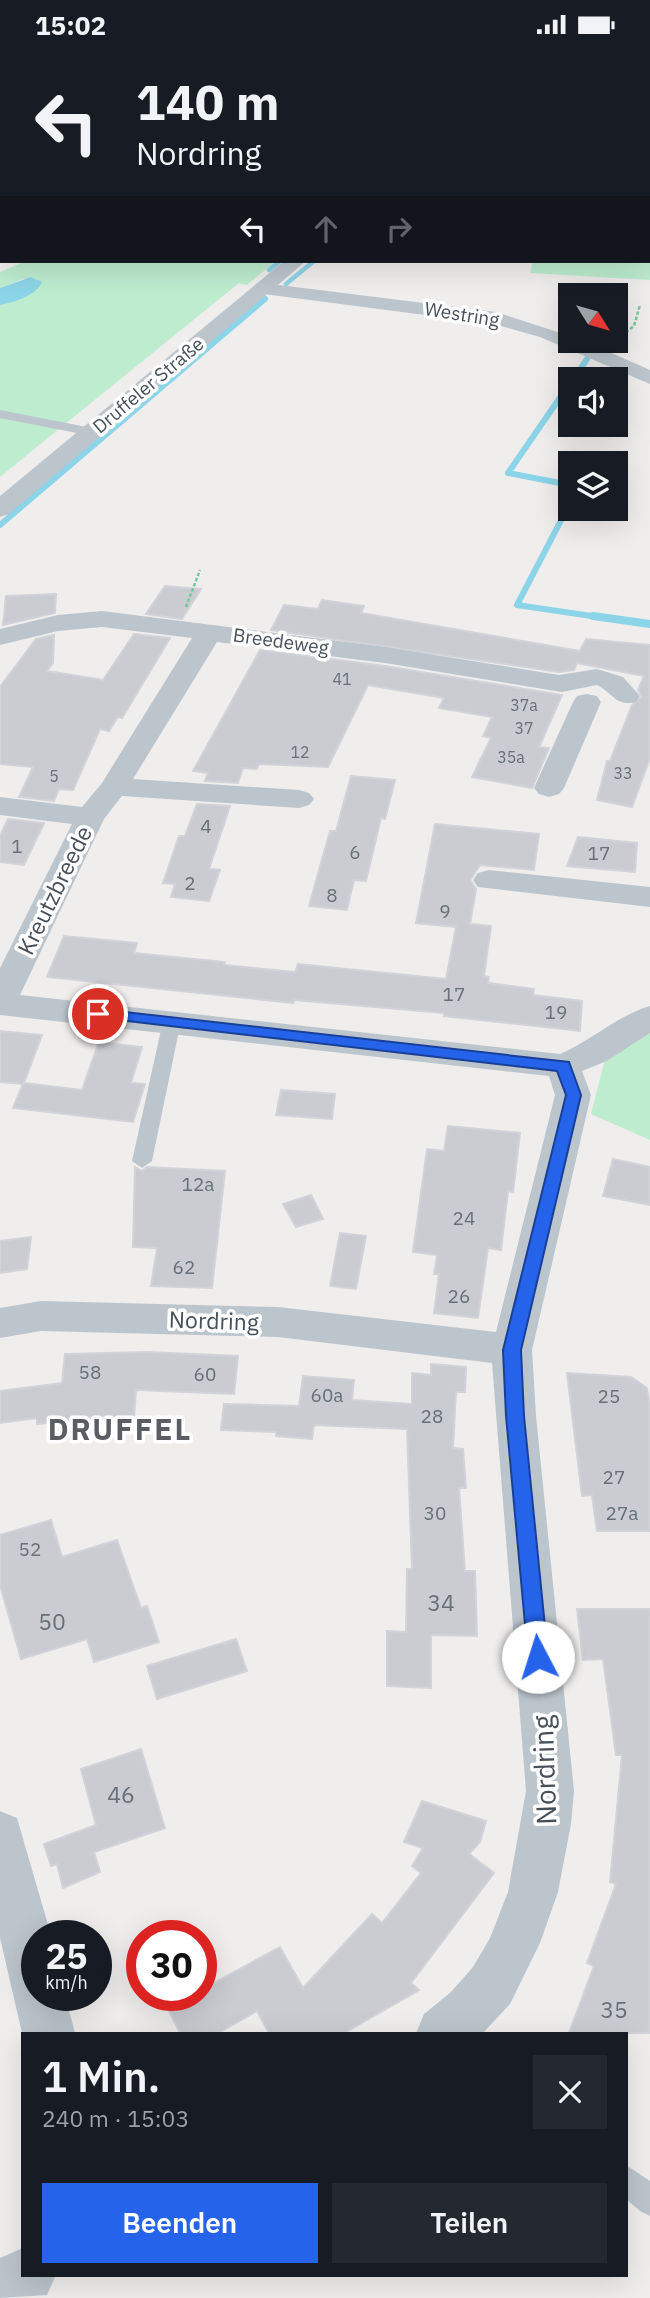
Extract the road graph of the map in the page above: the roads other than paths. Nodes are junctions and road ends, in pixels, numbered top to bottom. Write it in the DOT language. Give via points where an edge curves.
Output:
graph roads {
  1 [pos="294,263"];
  2 [pos="263,289"];
  3 [pos="650,378"];
  4 [pos="0,414"];
  5 [pos="92,432"];
  6 [pos="0,509"];
  7 [pos="210,631"];
  8 [pos="0,637"];
  9 [pos="562,684"];
  10 [pos="638,698"];
  11 [pos="587,702"];
  12 [pos="114,786"];
  13 [pos="548,788"];
  14 [pos="299,799"];
  15 [pos="0,806"];
  16 [pos="90,817"];
  17 [pos="489,880"];
  18 [pos="650,897"];
  19 [pos="0,1003"];
  20 [pos="650,1017"];
  21 [pos="172,1021"];
  22 [pos="563,1066"];
  23 [pos="142,1161"];
  24 [pos="0,1323"];
  25 [pos="512,1350"];
  26 [pos="0,1835"];
  27 [pos="21,1920"];
  28 [pos="44,2011"];
  29 [pos="459,2029"];
  30 [pos="49,2032"];
  31 [pos="628,2181"];
  32 [pos="650,2201"];
  33 [pos="22,2277"];
  34 [pos="0,2287"];
  1 -- 2 [label="street, Druffeler Straße"];
  2 -- 3 [label="street, Westring" via="496,318 547,333"];
  2 -- 5 [label="street, Druffeler Straße"];
  4 -- 5 [label="lane"];
  5 -- 6 [label="street, Druffeler Straße"];
  7 -- 8 [label="street, Breedeweg" via="102,619 58,623"];
  7 -- 9 [label="street, Breedeweg"];
  7 -- 12 [label="street, Kreutzbreede"];
  9 -- 10 [label="street, Breedeweg" via="580,675 603,677"];
  9 -- 11 [label="street, Breedeweg" via="568,693"];
  10 -- 11 [label="street, Breedeweg"];
  11 -- 13 [label="street"];
  12 -- 14 [label="street"];
  12 -- 16 [label="street, Kreutzbreede"];
  15 -- 16 [label="street, Kreutzbreede"];
  16 -- 19 [label="street, Kreutzbreede"];
  17 -- 18 [label="street"];
  19 -- 21 [label="street"];
  20 -- 22 [label="street" via="594,1053"];
  21 -- 22 [label="street"];
  21 -- 23 [label="lane"];
  22 -- 25 [label="street, Nordring" via="573,1095"];
  24 -- 25 [label="street, Nordring" via="41,1316 278,1322"];
  25 -- 29 [label="street, Nordring" via="550,1791 534,1898 491,1985"];
  26 -- 27 [label="street"];
  28 -- 30 [label="street"];
  31 -- 32 [label="lane"];
  33 -- 34 [label="street"];
}
